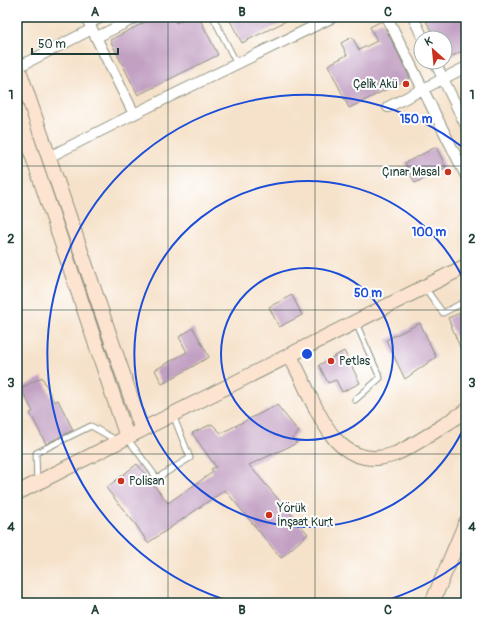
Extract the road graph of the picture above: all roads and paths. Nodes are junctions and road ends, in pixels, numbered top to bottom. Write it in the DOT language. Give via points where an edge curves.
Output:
graph roads {
  1 [pos="102,17"];
  2 [pos="137,17"];
  3 [pos="213,17"];
  4 [pos="333,17"];
  5 [pos="387,17"];
  6 [pos="413,17"];
  7 [pos="91,27"];
  8 [pos="420,30"];
  9 [pos="237,64"];
  10 [pos="18,66"];
  11 [pos="466,68"];
  12 [pos="439,70"];
  13 [pos="443,79"];
  14 [pos="422,89"];
  15 [pos="388,107"];
  16 [pos="17,110"];
  17 [pos="134,114"];
  18 [pos="466,126"];
  19 [pos="49,157"];
  20 [pos="466,176"];
  21 [pos="465,266"];
  22 [pos="425,287"];
  23 [pos="466,288"];
  24 [pos="466,302"];
  25 [pos="356,322"];
  26 [pos="290,356"];
  27 [pos="355,400"];
  28 [pos="466,411"];
  29 [pos="173,414"];
  30 [pos="142,430"];
  31 [pos="123,440"];
  32 [pos="37,483"];
  33 [pos="18,491"];
  34 [pos="466,522"];
  35 [pos="432,603"];
  1 -- 7 [label="street"];
  2 -- 7 [label="street"];
  3 -- 9 [label="lane"];
  4 -- 9 [label="street"];
  5 -- 14 [label="street"];
  6 -- 8 [label="street"];
  7 -- 10 [label="street"];
  7 -- 17 [label="street"];
  9 -- 17 [label="street"];
  10 -- 19 [label="main road"];
  11 -- 13 [label="street"];
  12 -- 13 [label="street"];
  13 -- 14 [label="street"];
  13 -- 18 [label="street"];
  14 -- 15 [label="street"];
  14 -- 20 [label="street"];
  16 -- 31 [label="main road"];
  17 -- 19 [label="street"];
  19 -- 30 [label="main road"];
  21 -- 22 [label="main road"];
  21 -- 23 [label="lane"];
  22 -- 24 [label="lane" via="443,313"];
  22 -- 25 [label="main road"];
  25 -- 26 [label="main road"];
  25 -- 27 [label="lane" via="380,378"];
  26 -- 28 [label="main road" via="330,433 349,452 364,458 394,454"];
  26 -- 29 [label="main road"];
  29 -- 30 [label="main road"];
  29 -- 31 [label="lane" via="190,458 157,478"];
  30 -- 31 [label="main road"];
  31 -- 32 [label="main road"];
  31 -- 32 [label="lane" via="91,426 36,453"];
  32 -- 33 [label="main road"];
  34 -- 35 [label="main road"];
}
